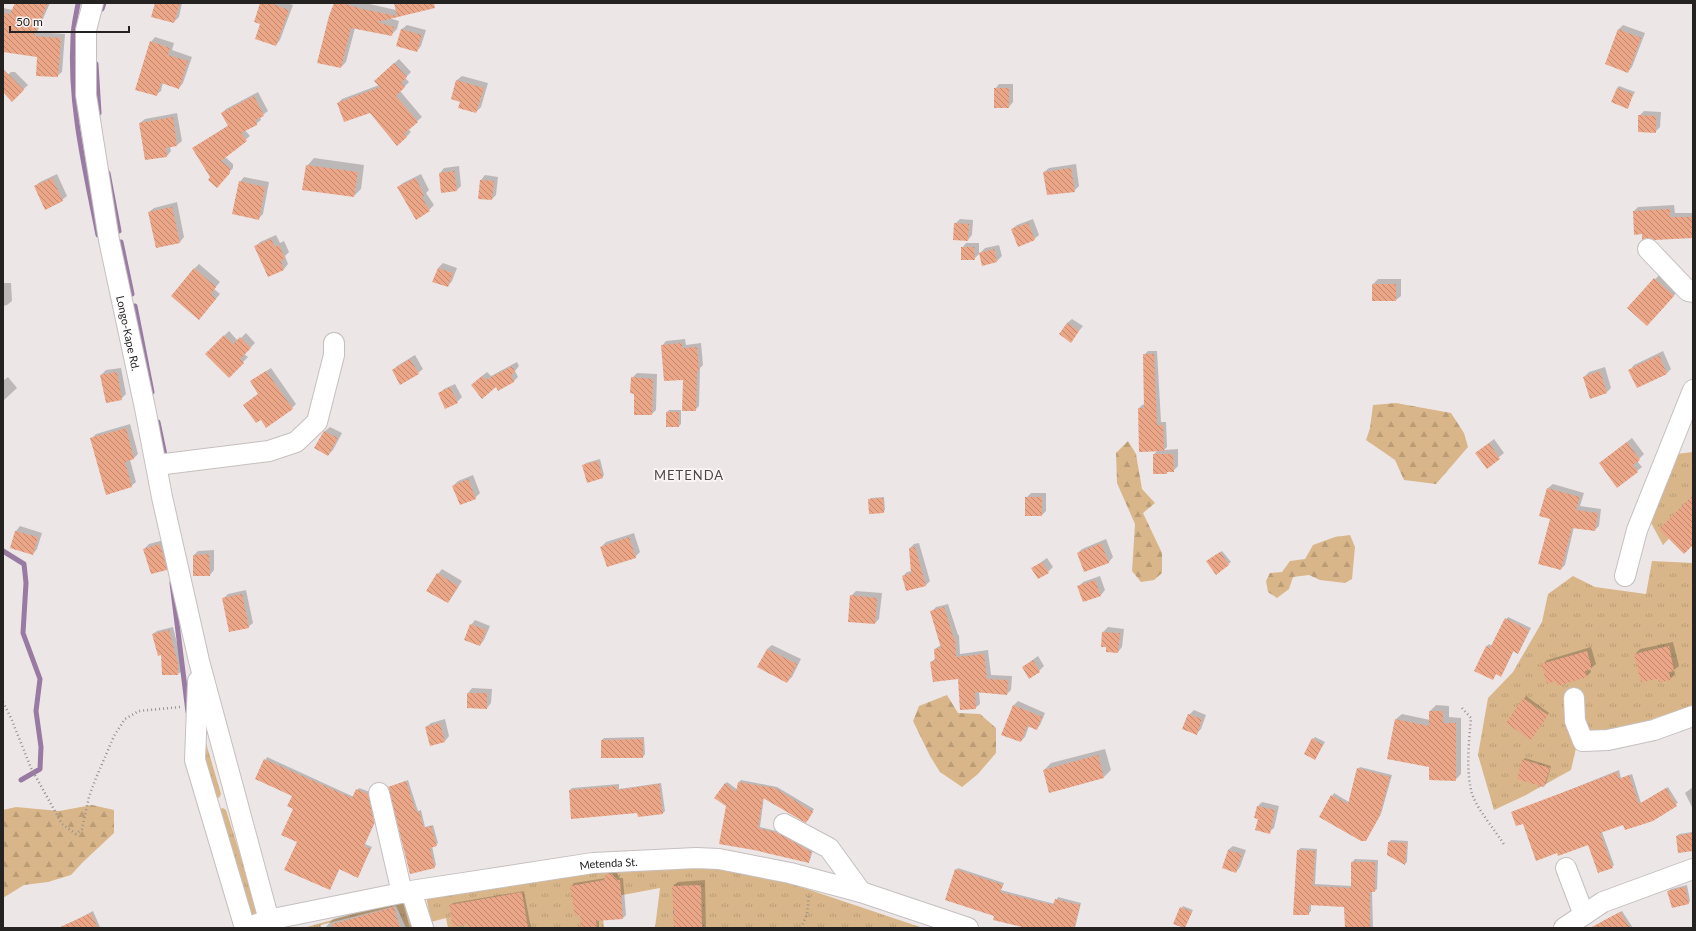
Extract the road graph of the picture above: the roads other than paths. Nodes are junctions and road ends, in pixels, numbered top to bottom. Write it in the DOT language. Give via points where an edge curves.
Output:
graph roads {
  1 [pos="93,3"];
  2 [pos="1648,249"];
  3 [pos="1693,292"];
  4 [pos="334,343"];
  5 [pos="1693,390"];
  6 [pos="157,465"];
  7 [pos="1625,576"];
  8 [pos="199,661"];
  9 [pos="1574,698"];
  10 [pos="1693,716"];
  11 [pos="379,793"];
  12 [pos="784,824"];
  13 [pos="1566,868"];
  14 [pos="1693,869"];
  15 [pos="407,892"];
  16 [pos="860,892"];
  17 [pos="1584,915"];
  18 [pos="270,924"];
  19 [pos="246,928"];
  20 [pos="423,928"];
  21 [pos="968,928"];
  22 [pos="1564,928"];
  1 -- 6 [label="street, Longo-Kape Rd." via="86,30 86,95 92,141 109,240"];
  2 -- 3 [label="street" via="1688,291"];
  4 -- 6 [label="street" via="334,355 317,422 296,442 269,451"];
  5 -- 7 [label="street" via="1637,530"];
  6 -- 8 [label="street, Longo-Kape Rd."];
  8 -- 18 [label="street"];
  8 -- 19 [label="street" via="195,760"];
  9 -- 10 [label="street" via="1575,721 1583,741 1616,739 1654,730"];
  11 -- 15 [label="street"];
  12 -- 16 [label="street" via="829,848"];
  13 -- 17 [label="street"];
  14 -- 17 [label="street" via="1603,902"];
  15 -- 16 [label="street, Metenda St." via="593,863 696,858 719,859 790,873"];
  15 -- 18 [label="street, Metenda St."];
  15 -- 20 [label="street"];
  16 -- 21 [label="street, Metenda St."];
  17 -- 22 [label="street"];
  18 -- 19 [label="street, Metenda St."];
}
